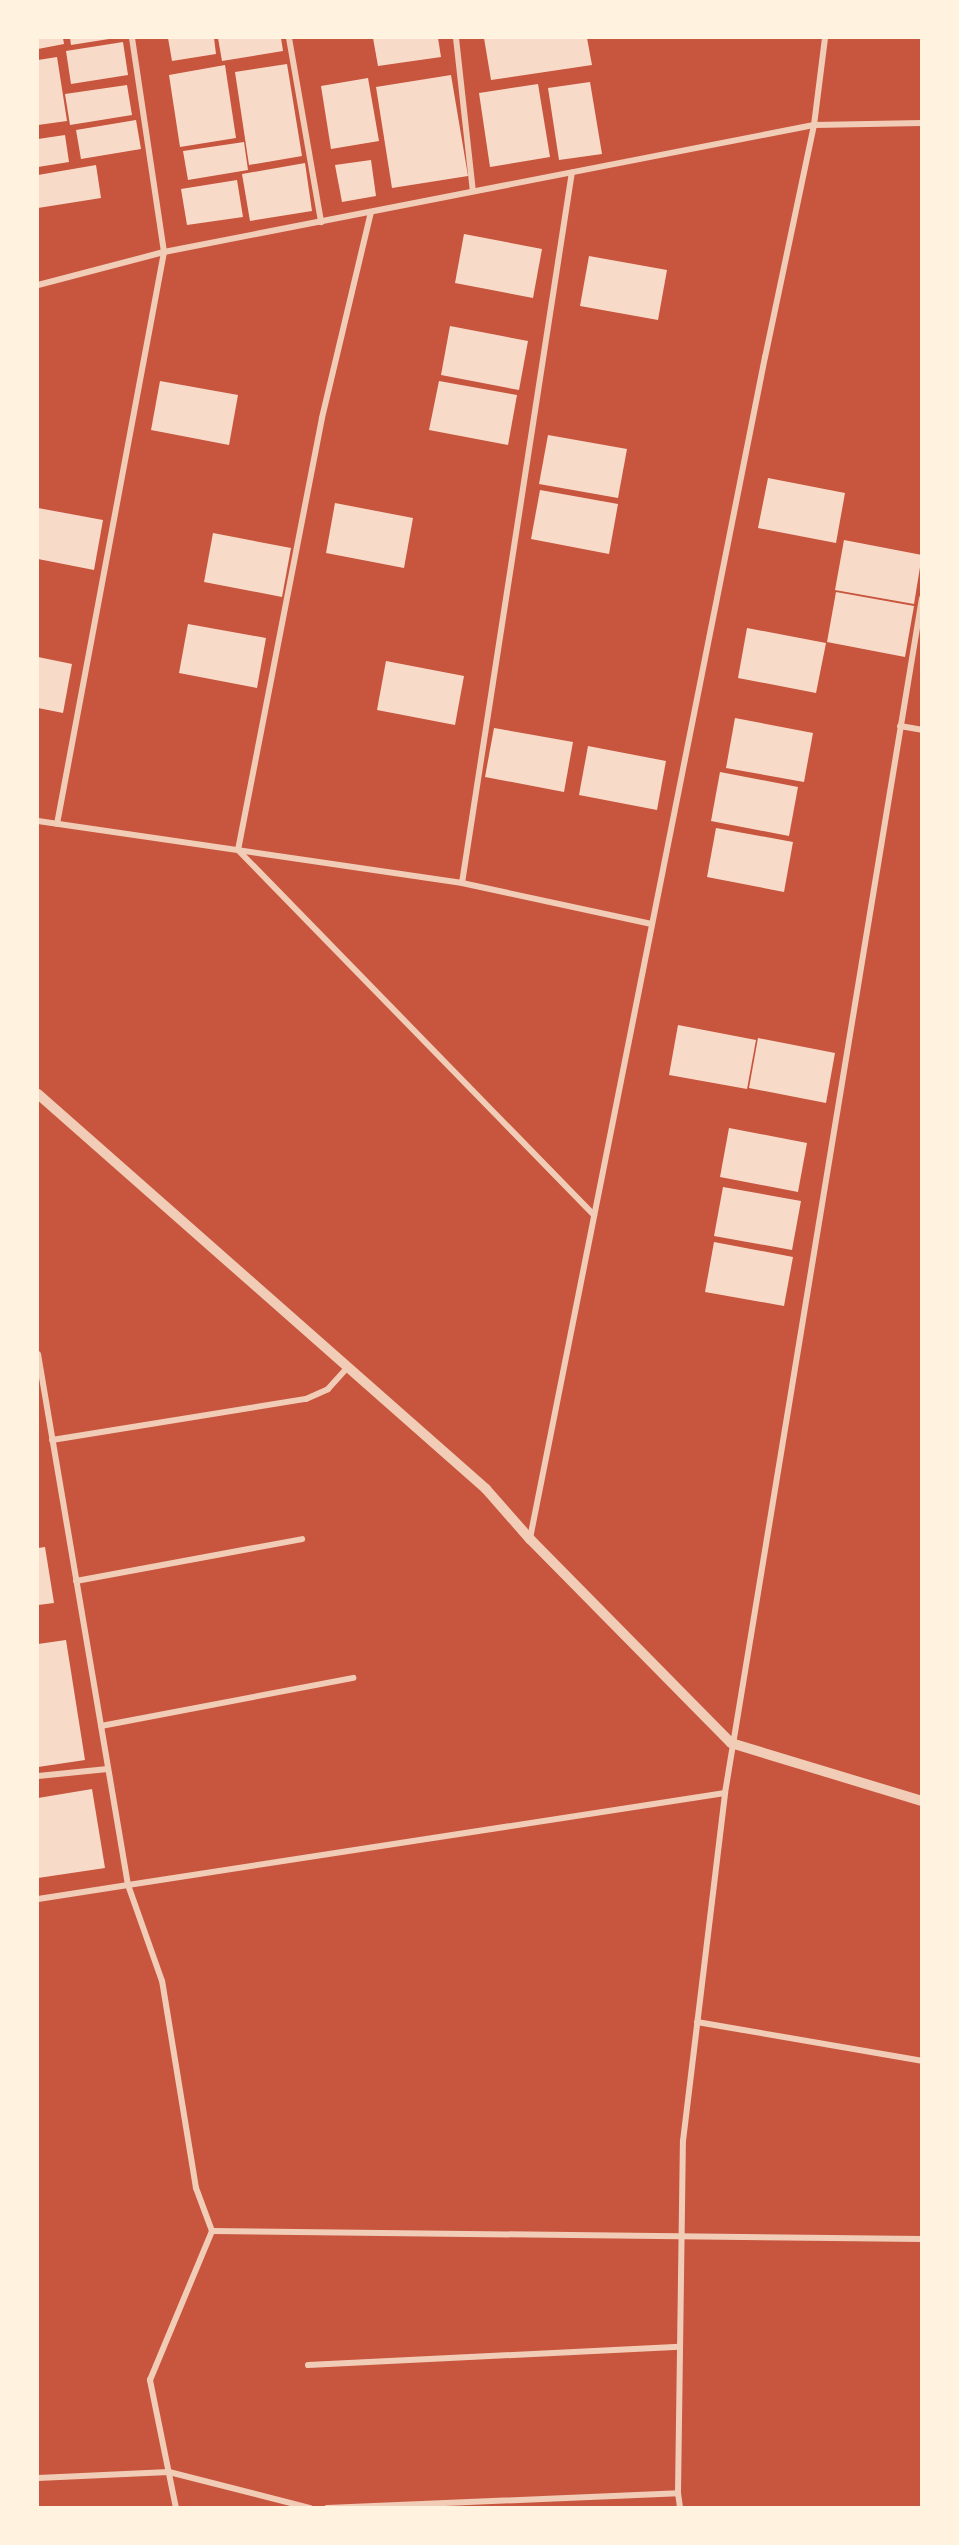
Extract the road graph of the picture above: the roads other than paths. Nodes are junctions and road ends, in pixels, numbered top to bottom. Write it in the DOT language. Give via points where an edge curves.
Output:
graph roads {
  1 [pos="132,38"];
  2 [pos="289,38"];
  3 [pos="456,38"];
  4 [pos="825,38"];
  5 [pos="921,123"];
  6 [pos="814,125"];
  7 [pos="572,172"];
  8 [pos="473,191"];
  9 [pos="370,212"];
  10 [pos="321,222"];
  11 [pos="164,252"];
  12 [pos="38,285"];
  13 [pos="921,598"];
  14 [pos="900,726"];
  15 [pos="921,730"];
  16 [pos="38,821"];
  17 [pos="57,824"];
  18 [pos="238,850"];
  19 [pos="462,883"];
  20 [pos="652,924"];
  21 [pos="38,1094"];
  22 [pos="594,1215"];
  23 [pos="38,1354"];
  24 [pos="348,1367"];
  25 [pos="52,1440"];
  26 [pos="302,1539"];
  27 [pos="530,1539"];
  28 [pos="76,1581"];
  29 [pos="353,1678"];
  30 [pos="101,1726"];
  31 [pos="731,1743"];
  32 [pos="108,1768"];
  33 [pos="38,1776"];
  34 [pos="725,1793"];
  35 [pos="921,1801"];
  36 [pos="128,1885"];
  37 [pos="38,1899"];
  38 [pos="697,2022"];
  39 [pos="921,2061"];
  40 [pos="212,2231"];
  41 [pos="681,2236"];
  42 [pos="921,2239"];
  43 [pos="680,2347"];
  44 [pos="308,2365"];
  45 [pos="169,2472"];
  46 [pos="38,2478"];
  47 [pos="678,2493"];
  48 [pos="176,2508"];
  49 [pos="310,2508"];
  50 [pos="327,2508"];
  51 [pos="680,2508"];
  1 -- 11 [label="street"];
  2 -- 10 [label="street"];
  3 -- 8 [label="street"];
  4 -- 6 [label="street"];
  5 -- 6 [label="street"];
  6 -- 7 [label="street"];
  6 -- 20 [label="street"];
  7 -- 8 [label="street"];
  7 -- 19 [label="street"];
  8 -- 9 [label="street"];
  9 -- 10 [label="street"];
  9 -- 18 [label="street" via="322,418"];
  10 -- 11 [label="street"];
  11 -- 12 [label="street"];
  11 -- 17 [label="street"];
  13 -- 14 [label="street"];
  14 -- 15 [label="street"];
  14 -- 31 [label="street"];
  16 -- 17 [label="street"];
  17 -- 18 [label="street"];
  18 -- 19 [label="street"];
  18 -- 22 [label="street"];
  19 -- 20 [label="street"];
  20 -- 22 [label="street"];
  21 -- 24 [label="street"];
  22 -- 27 [label="street"];
  23 -- 25 [label="street"];
  24 -- 25 [label="street" via="328,1389 306,1399"];
  24 -- 27 [label="street" via="486,1489"];
  25 -- 28 [label="street"];
  26 -- 28 [label="street"];
  27 -- 31 [label="street"];
  28 -- 30 [label="street"];
  29 -- 30 [label="street"];
  30 -- 32 [label="street"];
  31 -- 34 [label="street"];
  31 -- 35 [label="street"];
  32 -- 33 [label="street"];
  32 -- 36 [label="street"];
  34 -- 36 [label="street"];
  34 -- 38 [label="street"];
  36 -- 37 [label="street"];
  36 -- 40 [label="street" via="162,1981 196,2188"];
  38 -- 39 [label="street"];
  38 -- 41 [label="street" via="683,2141"];
  40 -- 41 [label="street"];
  40 -- 45 [label="street" via="150,2380"];
  41 -- 42 [label="street"];
  41 -- 43 [label="street"];
  43 -- 44 [label="street"];
  43 -- 47 [label="street"];
  45 -- 46 [label="street"];
  45 -- 48 [label="street"];
  45 -- 49 [label="street"];
  47 -- 50 [label="street"];
  47 -- 51 [label="street"];
}
